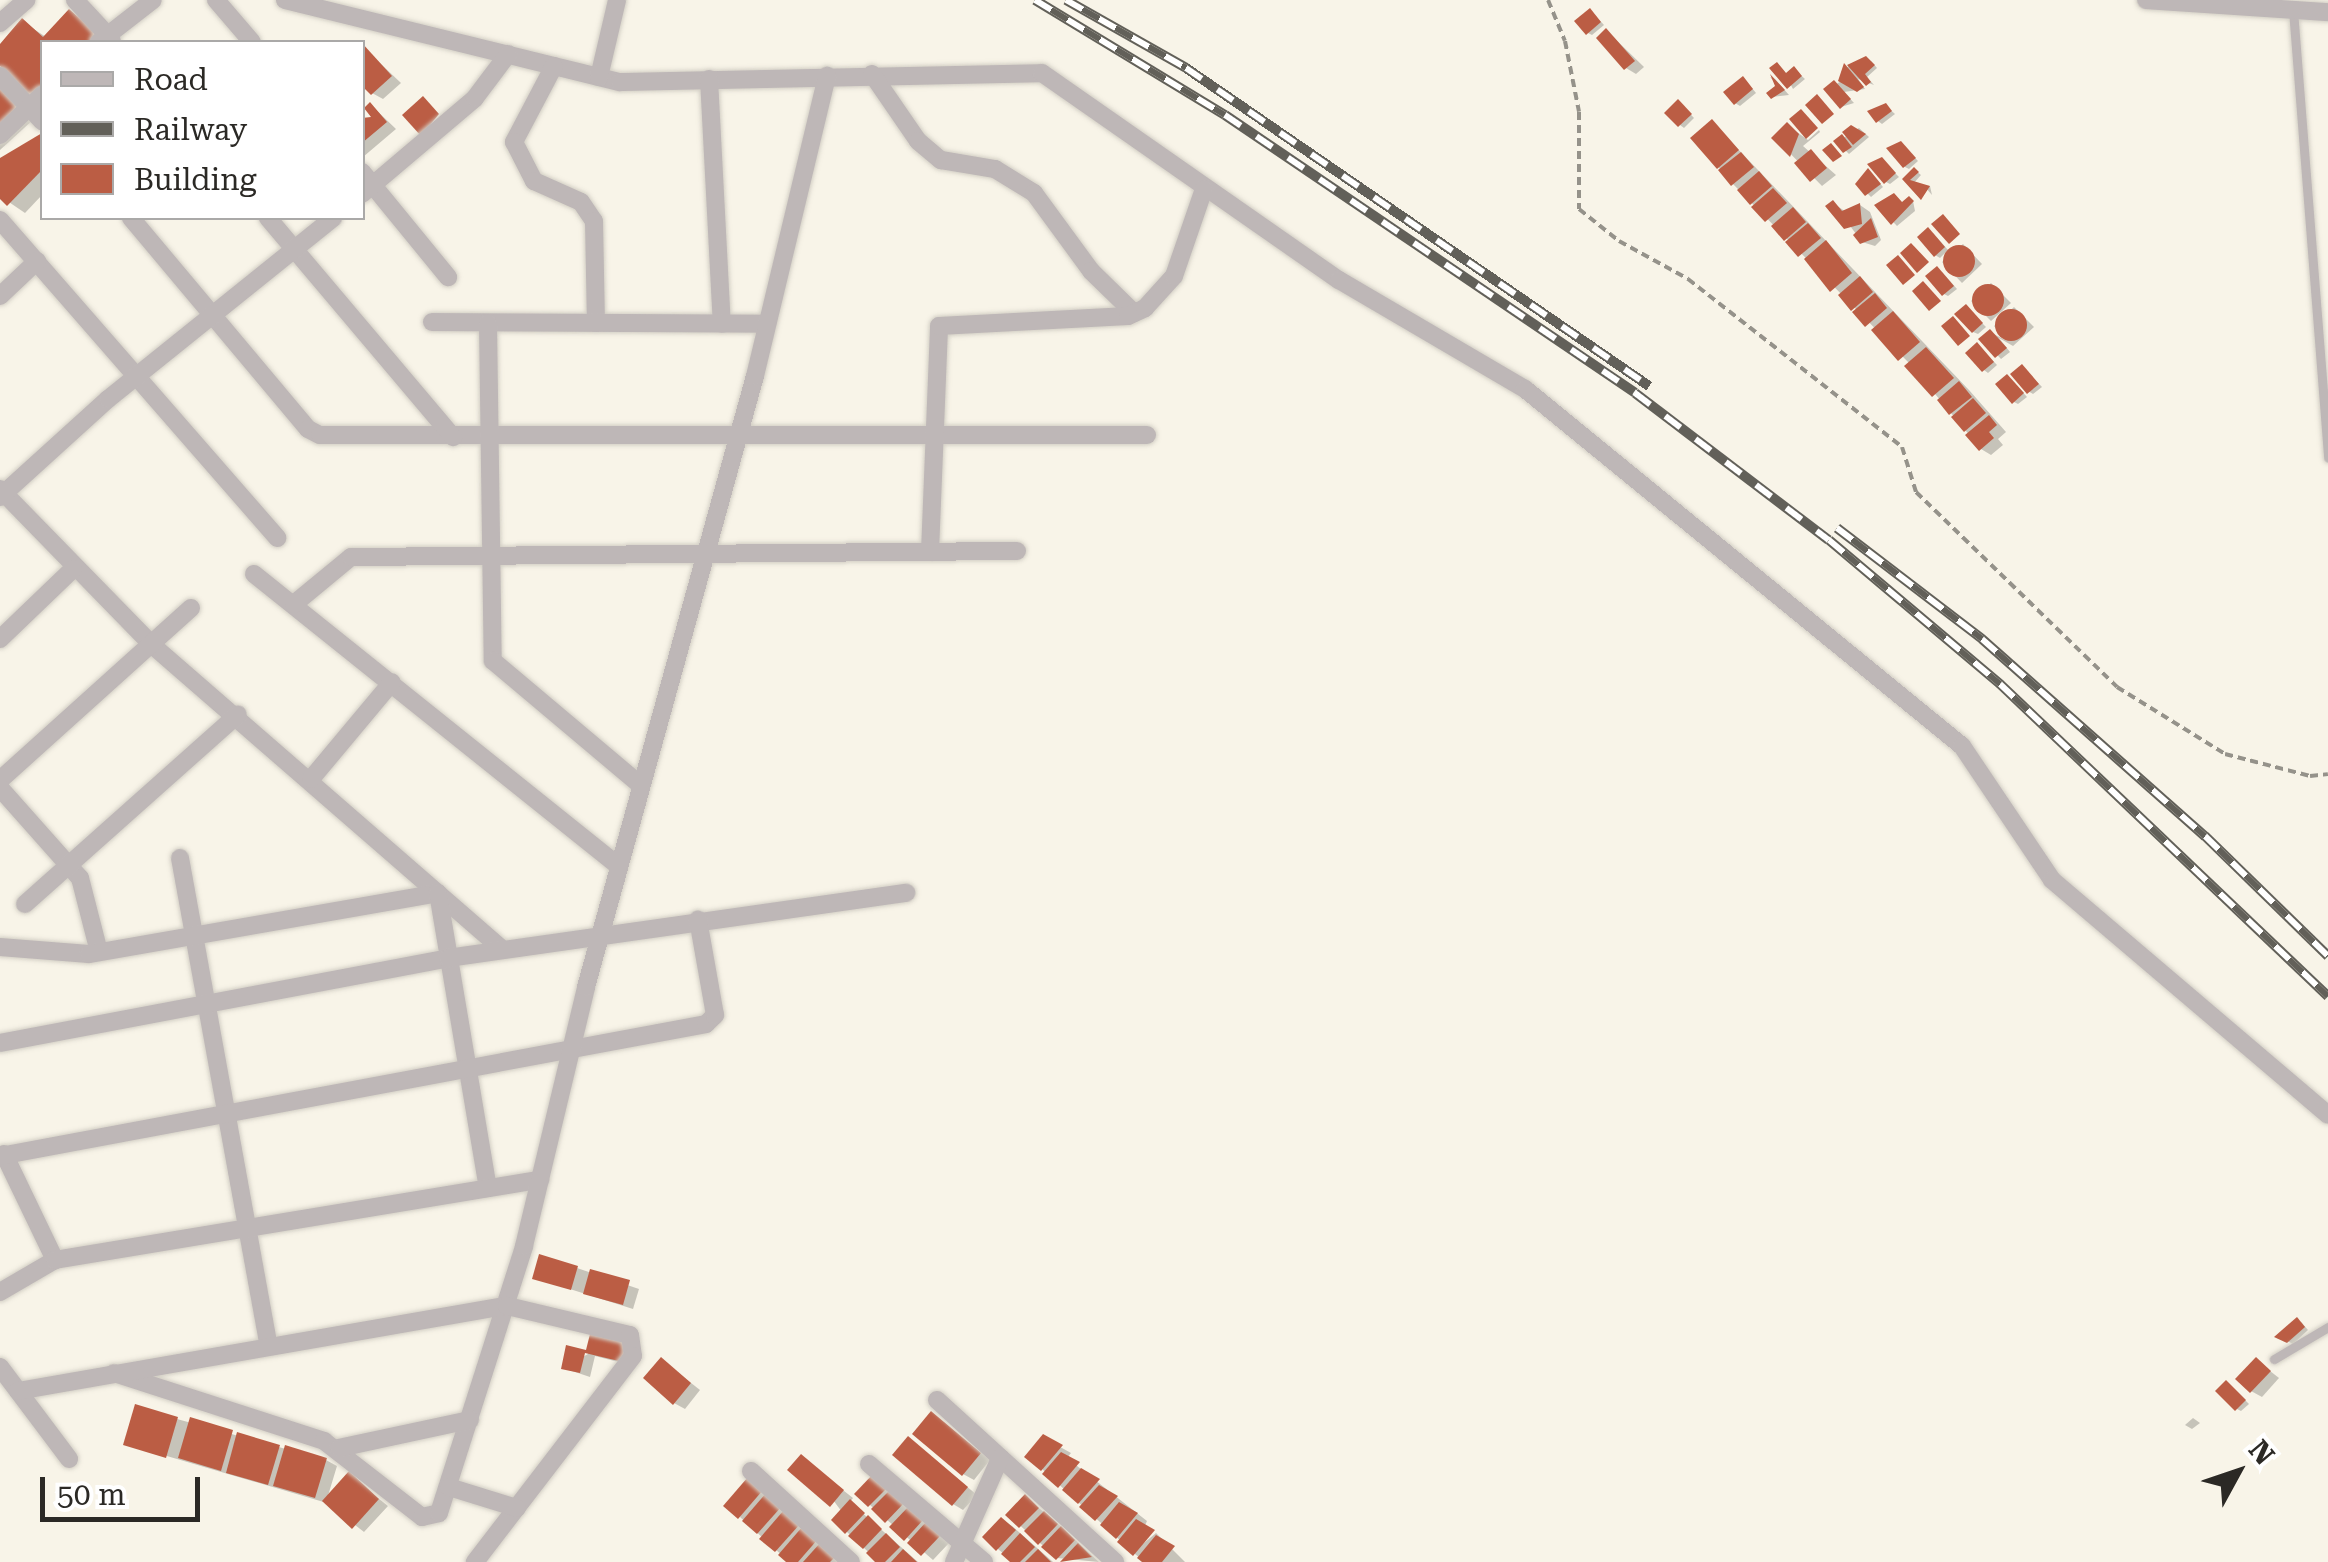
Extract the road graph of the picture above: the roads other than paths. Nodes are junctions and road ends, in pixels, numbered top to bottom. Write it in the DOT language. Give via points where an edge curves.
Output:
graph roads {
  1 [pos="26,0"];
  2 [pos="75,0"];
  3 [pos="153,0"];
  4 [pos="216,0"];
  5 [pos="284,0"];
  6 [pos="617,0"];
  7 [pos="2146,0"];
  8 [pos="344,8"];
  9 [pos="2293,10"];
  10 [pos="2328,12"];
  11 [pos="0,23"];
  12 [pos="107,40"];
  13 [pos="250,40"];
  14 [pos="508,54"];
  15 [pos="554,66"];
  16 [pos="872,74"];
  17 [pos="827,75"];
  18 [pos="0,76"];
  19 [pos="600,77"];
  20 [pos="709,79"];
  21 [pos="38,108"];
  22 [pos="0,135"];
  23 [pos="366,184"];
  24 [pos="1204,189"];
  25 [pos="0,220"];
  26 [pos="133,220"];
  27 [pos="270,220"];
  28 [pos="330,220"];
  29 [pos="294,248"];
  30 [pos="37,261"];
  31 [pos="448,277"];
  32 [pos="0,296"];
  33 [pos="1134,313"];
  34 [pos="214,315"];
  35 [pos="432,322"];
  36 [pos="488,322"];
  37 [pos="596,323"];
  38 [pos="722,324"];
  39 [pos="768,324"];
  40 [pos="137,376"];
  41 [pos="1146,435"];
  42 [pos="453,437"];
  43 [pos="493,437"];
  44 [pos="932,437"];
  45 [pos="733,439"];
  46 [pos="2328,458"];
  47 [pos="1,493"];
  48 [pos="277,538"];
  49 [pos="1017,551"];
  50 [pos="930,552"];
  51 [pos="494,554"];
  52 [pos="704,554"];
  53 [pos="73,569"];
  54 [pos="254,574"];
  55 [pos="294,604"];
  56 [pos="190,608"];
  57 [pos="0,638"];
  58 [pos="151,644"];
  59 [pos="392,682"];
  60 [pos="238,714"];
  61 [pos="311,779"];
  62 [pos="0,780"];
  63 [pos="640,785"];
  64 [pos="0,788"];
  65 [pos="180,858"];
  66 [pos="70,863"];
  67 [pos="618,866"];
  68 [pos="438,893"];
  69 [pos="906,893"];
  70 [pos="25,904"];
  71 [pos="698,920"];
  72 [pos="600,934"];
  73 [pos="195,935"];
  74 [pos="0,947"];
  75 [pos="502,950"];
  76 [pos="98,952"];
  77 [pos="448,958"];
  78 [pos="208,1002"];
  79 [pos="0,1043"];
  80 [pos="572,1047"];
  81 [pos="467,1066"];
  82 [pos="224,1112"];
  83 [pos="2328,1115"];
  84 [pos="2,1155"];
  85 [pos="540,1180"];
  86 [pos="488,1188"];
  87 [pos="244,1228"];
  88 [pos="55,1260"];
  89 [pos="0,1292"];
  90 [pos="507,1306"];
  91 [pos="2328,1327"];
  92 [pos="268,1344"];
  93 [pos="2274,1359"];
  94 [pos="0,1367"];
  95 [pos="114,1373"];
  96 [pos="18,1391"];
  97 [pos="937,1400"];
  98 [pos="470,1420"];
  99 [pos="338,1448"];
  100 [pos="1000,1458"];
  101 [pos="69,1459"];
  102 [pos="868,1464"];
  103 [pos="751,1471"];
  104 [pos="449,1487"];
  105 [pos="517,1508"];
  106 [pos="963,1544"];
  107 [pos="476,1562"];
  108 [pos="851,1562"];
  109 [pos="954,1562"];
  110 [pos="984,1562"];
  111 [pos="1115,1562"];
  1 -- 11 [label="street"];
  2 -- 12 [label="street"];
  3 -- 12 [label="street"];
  4 -- 13 [label="street"];
  5 -- 8 [label="street"];
  6 -- 19 [label="street"];
  7 -- 9 [label="street"];
  8 -- 14 [label="street"];
  9 -- 10 [label="street"];
  9 -- 46 [label="lane"];
  14 -- 15 [label="street"];
  14 -- 23 [label="street" via="475,98"];
  15 -- 19 [label="street"];
  15 -- 37 [label="street" via="514,142 534,181 580,202 594,221"];
  16 -- 17 [label="street"];
  16 -- 24 [label="street" via="1042,72"];
  16 -- 33 [label="street" via="918,142 942,160 995,169 1034,194 1091,271"];
  17 -- 20 [label="street"];
  17 -- 39 [label="street"];
  18 -- 21 [label="street"];
  19 -- 20 [label="street"];
  20 -- 38 [label="street"];
  21 -- 22 [label="street"];
  23 -- 31 [label="street"];
  24 -- 33 [label="street" via="1174,276"];
  24 -- 83 [label="street" via="1340,280 1525,389 1932,721 1962,746 2052,880"];
  25 -- 30 [label="street"];
  26 -- 34 [label="street"];
  27 -- 29 [label="street"];
  28 -- 29 [label="street"];
  29 -- 34 [label="street"];
  29 -- 42 [label="street"];
  30 -- 32 [label="street"];
  30 -- 40 [label="street"];
  33 -- 44 [label="street" via="945,322 936,332"];
  34 -- 40 [label="street"];
  34 -- 42 [label="street" via="320,436"];
  35 -- 36 [label="street"];
  36 -- 37 [label="street"];
  36 -- 43 [label="street"];
  37 -- 38 [label="street"];
  38 -- 39 [label="street"];
  39 -- 45 [label="street"];
  40 -- 47 [label="street"];
  40 -- 48 [label="street"];
  41 -- 44 [label="street"];
  42 -- 43 [label="street"];
  43 -- 45 [label="street"];
  43 -- 51 [label="street"];
  44 -- 45 [label="street"];
  44 -- 50 [label="street"];
  45 -- 52 [label="street"];
  47 -- 53 [label="street"];
  49 -- 50 [label="street"];
  50 -- 52 [label="street"];
  51 -- 52 [label="street"];
  51 -- 55 [label="street" via="351,557"];
  51 -- 63 [label="street" via="496,666"];
  52 -- 63 [label="street"];
  53 -- 57 [label="street"];
  53 -- 58 [label="street"];
  54 -- 55 [label="street"];
  55 -- 59 [label="street"];
  56 -- 58 [label="street"];
  58 -- 60 [label="street"];
  58 -- 62 [label="street"];
  59 -- 61 [label="street"];
  59 -- 67 [label="street"];
  60 -- 61 [label="street"];
  60 -- 66 [label="street"];
  61 -- 68 [label="street"];
  63 -- 67 [label="street"];
  64 -- 66 [label="street"];
  65 -- 73 [label="street"];
  66 -- 70 [label="street"];
  66 -- 76 [label="street" via="87,897"];
  67 -- 72 [label="street"];
  68 -- 73 [label="street"];
  68 -- 75 [label="street"];
  68 -- 77 [label="street"];
  69 -- 71 [label="street"];
  71 -- 72 [label="street"];
  71 -- 80 [label="street" via="712,1021"];
  72 -- 75 [label="street"];
  72 -- 80 [label="street"];
  73 -- 76 [label="street"];
  73 -- 78 [label="street"];
  74 -- 76 [label="street"];
  75 -- 77 [label="street"];
  77 -- 78 [label="street"];
  77 -- 81 [label="street"];
  78 -- 79 [label="street"];
  78 -- 82 [label="street"];
  80 -- 81 [label="street"];
  80 -- 85 [label="street"];
  81 -- 82 [label="street"];
  81 -- 86 [label="street"];
  82 -- 84 [label="street"];
  82 -- 87 [label="street"];
  84 -- 88 [label="street"];
  85 -- 86 [label="street"];
  85 -- 90 [label="street"];
  86 -- 87 [label="street"];
  87 -- 88 [label="street"];
  87 -- 92 [label="street"];
  88 -- 89 [label="street"];
  90 -- 92 [label="street"];
  90 -- 98 [label="street"];
  90 -- 105 [label="street" via="623,1331 636,1348"];
  91 -- 93 [label="lane"];
  92 -- 95 [label="street"];
  94 -- 96 [label="street"];
  95 -- 96 [label="street"];
  95 -- 99 [label="street"];
  96 -- 101 [label="street"];
  97 -- 100 [label="street"];
  98 -- 99 [label="street"];
  98 -- 104 [label="street"];
  99 -- 104 [label="street" via="427,1520 439,1513"];
  100 -- 106 [label="street"];
  100 -- 111 [label="street"];
  102 -- 106 [label="street"];
  103 -- 108 [label="street"];
  104 -- 105 [label="street"];
  105 -- 107 [label="street"];
  106 -- 109 [label="street"];
  106 -- 110 [label="street"];
}
